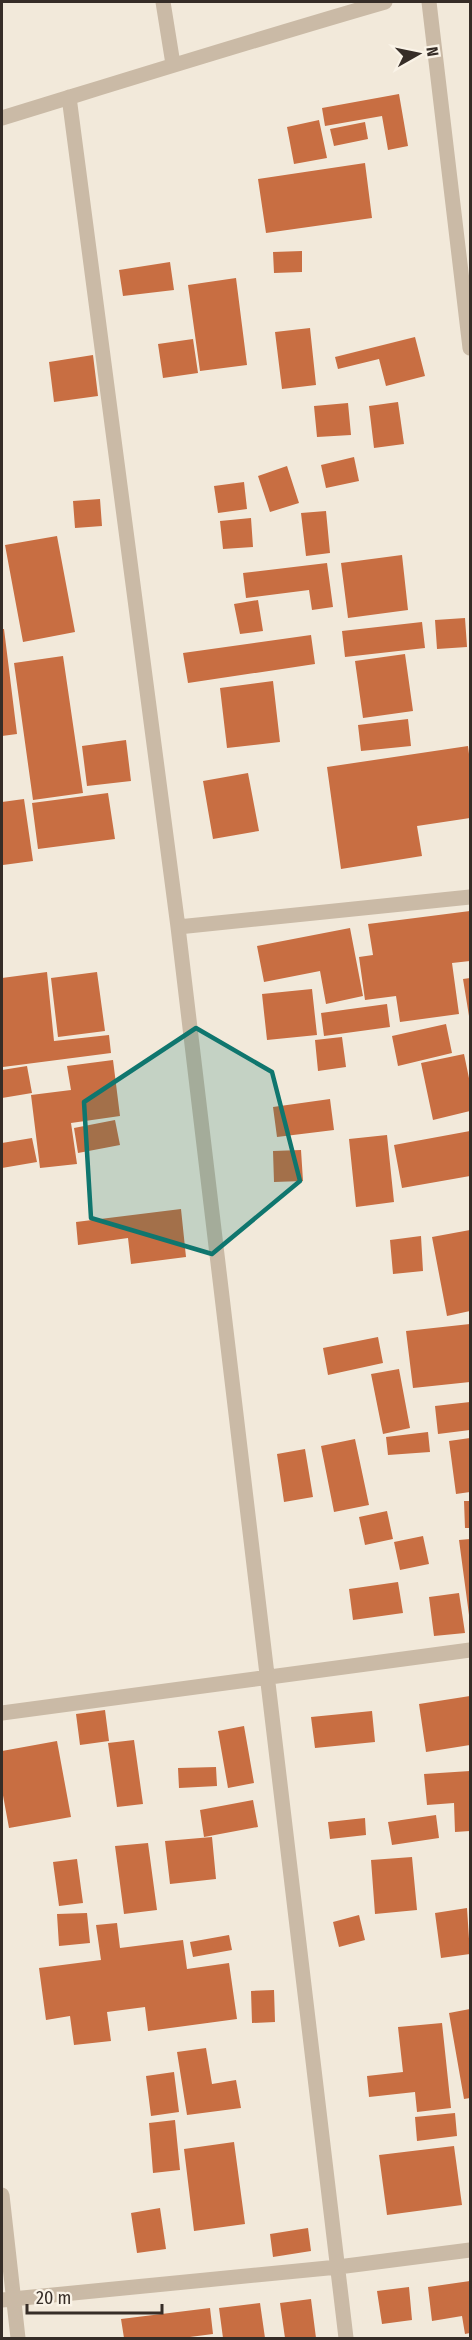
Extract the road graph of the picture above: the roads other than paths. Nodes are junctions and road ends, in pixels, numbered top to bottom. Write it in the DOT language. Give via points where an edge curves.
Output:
graph roads {
  1 [pos="163,2"];
  2 [pos="385,2"];
  3 [pos="429,2"];
  4 [pos="173,64"];
  5 [pos="69,97"];
  6 [pos="2,118"];
  7 [pos="471,348"];
  8 [pos="471,897"];
  9 [pos="178,927"];
  10 [pos="471,1650"];
  11 [pos="267,1678"];
  12 [pos="2,1713"];
  13 [pos="2,2195"];
  14 [pos="471,2250"];
  15 [pos="338,2267"];
  16 [pos="8,2299"];
  17 [pos="18,2338"];
  18 [pos="346,2338"];
  1 -- 4 [label="street"];
  2 -- 4 [label="street"];
  3 -- 7 [label="street"];
  4 -- 5 [label="street"];
  5 -- 6 [label="street"];
  5 -- 9 [label="street"];
  8 -- 9 [label="street"];
  9 -- 11 [label="street"];
  10 -- 11 [label="street"];
  11 -- 12 [label="street"];
  11 -- 15 [label="street"];
  13 -- 16 [label="street"];
  14 -- 15 [label="street"];
  15 -- 16 [label="street"];
  15 -- 18 [label="street"];
  16 -- 17 [label="street"];
}
